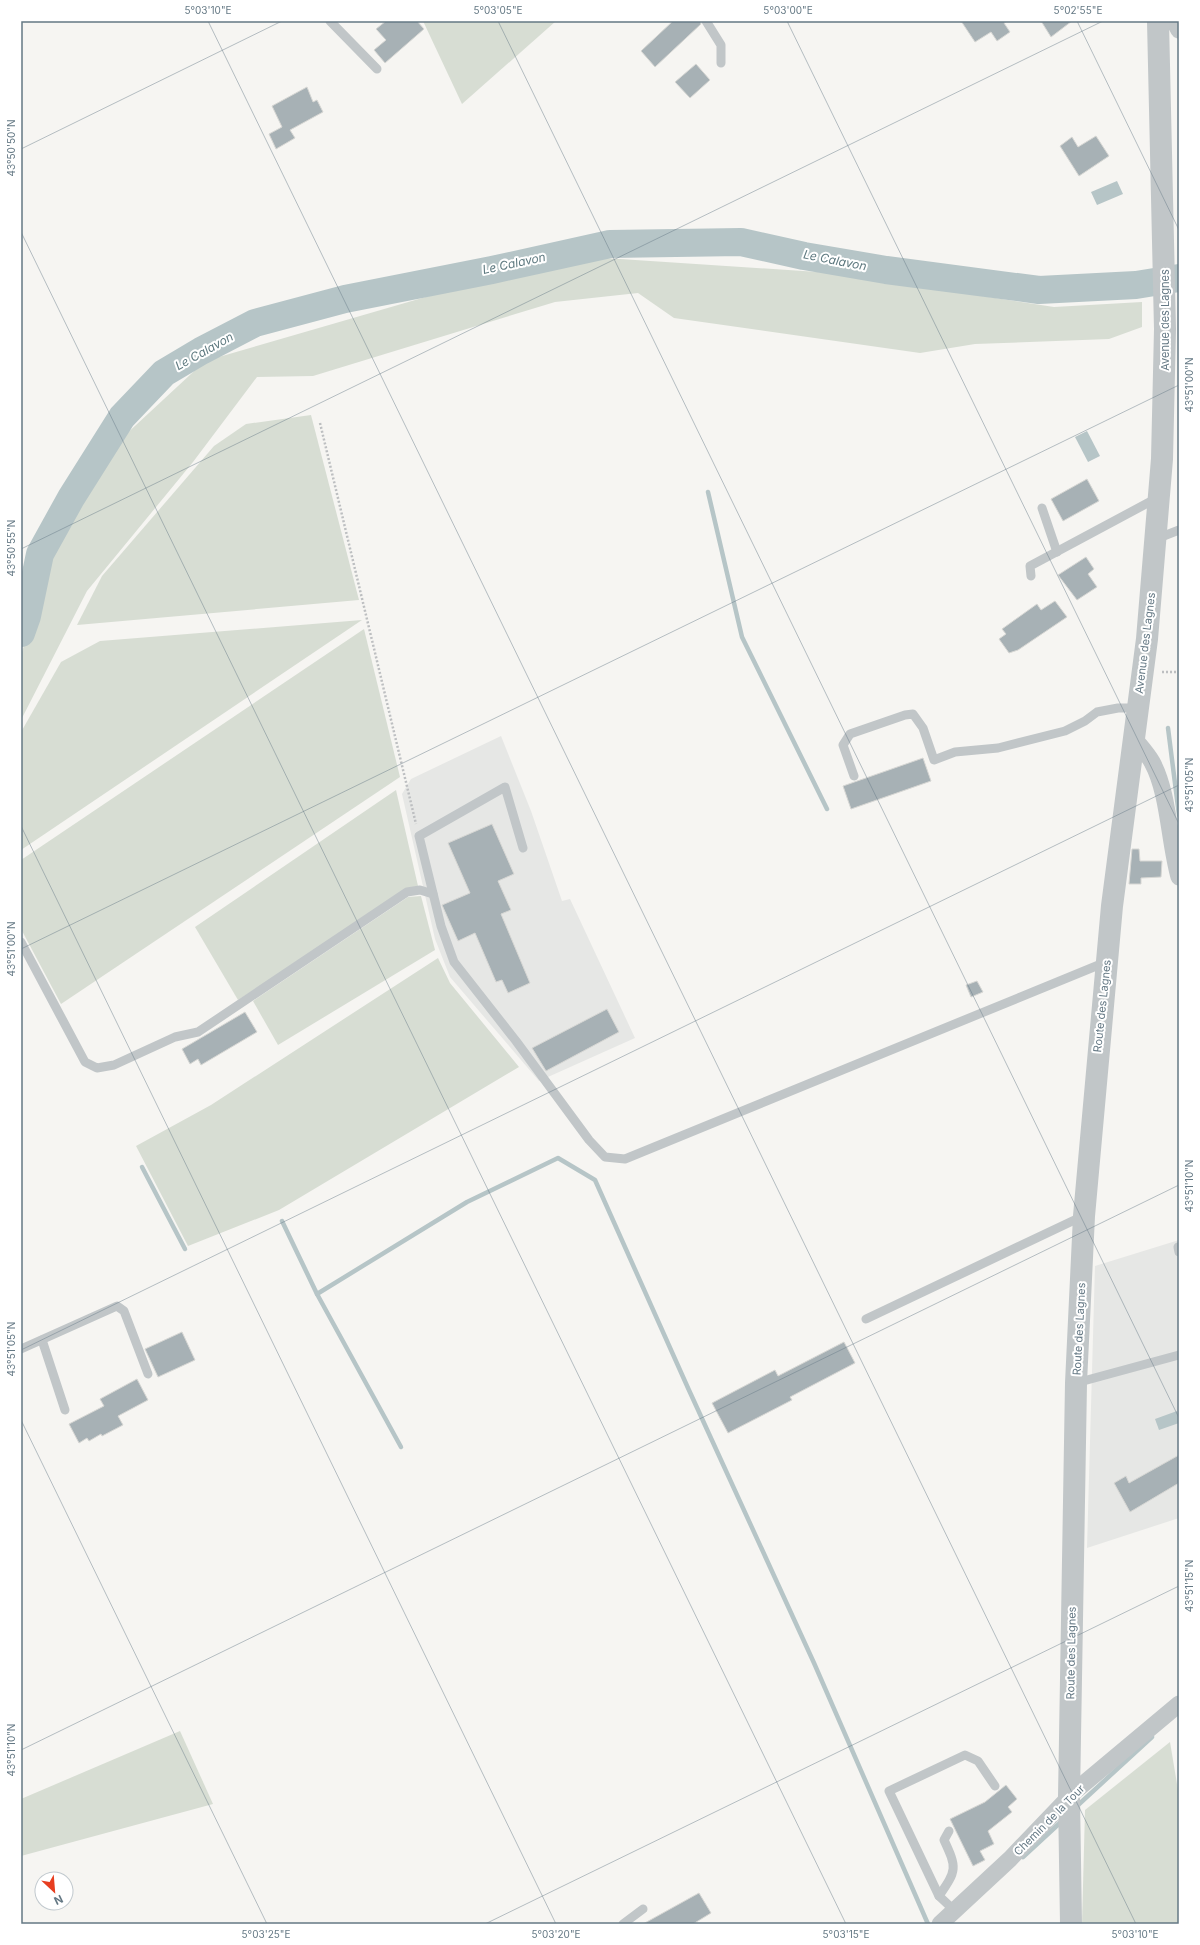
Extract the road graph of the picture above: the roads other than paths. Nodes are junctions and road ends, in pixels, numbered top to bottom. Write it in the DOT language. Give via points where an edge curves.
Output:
graph roads {
  1 [pos="330,21"];
  2 [pos="706,21"];
  3 [pos="1158,21"];
  4 [pos="1174,21"];
  5 [pos="1179,30"];
  6 [pos="721,63"];
  7 [pos="377,69"];
  8 [pos="1159,497"];
  9 [pos="1042,508"];
  10 [pos="1179,530"];
  11 [pos="1155,539"];
  12 [pos="1057,552"];
  13 [pos="1030,576"];
  14 [pos="1138,708"];
  15 [pos="1133,737"];
  16 [pos="854,776"];
  17 [pos="523,848"];
  18 [pos="1179,877"];
  19 [pos="433,894"];
  20 [pos="21,942"];
  21 [pos="1106,962"];
  22 [pos="1084,1216"];
  23 [pos="866,1319"];
  24 [pos="42,1340"];
  25 [pos="21,1349"];
  26 [pos="1179,1355"];
  27 [pos="148,1374"];
  28 [pos="1076,1384"];
  29 [pos="65,1410"];
  30 [pos="1179,1704"];
  31 [pos="995,1786"];
  32 [pos="1069,1797"];
  33 [pos="949,1831"];
  34 [pos="939,1896"];
  35 [pos="642,1909"];
  36 [pos="955,1911"];
  37 [pos="623,1924"];
  38 [pos="940,1924"];
  39 [pos="1071,1924"];
  1 -- 7 [label="lane"];
  2 -- 6 [label="lane" via="721,45"];
  3 -- 8 [label="street, Avenue des Lagnes" via="1165,329 1165,397"];
  4 -- 5 [label="street"];
  8 -- 11 [label="street, Avenue des Lagnes"];
  8 -- 12 [label="lane"];
  9 -- 12 [label="lane"];
  10 -- 11 [label="lane"];
  11 -- 14 [label="street, Avenue des Lagnes" via="1147,639"];
  12 -- 13 [label="lane" via="1030,566"];
  14 -- 15 [label="street, Avenue des Lagnes"];
  14 -- 16 [label="lane" via="1097,712 1065,731 998,748 955,752 934,760 923,728 913,714 905,715 850,734 843,745"];
  15 -- 18 [label="street" via="1152,763 1165,799 1174,861"];
  15 -- 21 [label="street, Route des Lagnes"];
  17 -- 19 [label="lane" via="505,787 419,836"];
  19 -- 20 [label="lane" via="420,890 407,892 198,1032 175,1037 114,1065 97,1068 85,1062"];
  19 -- 21 [label="lane" via="454,962 589,1140 605,1157 625,1159"];
  21 -- 22 [label="street, Route des Lagnes"];
  22 -- 23 [label="lane"];
  22 -- 28 [label="street, Route des Lagnes"];
  24 -- 25 [label="lane"];
  24 -- 27 [label="lane" via="117,1306 124,1311"];
  24 -- 29 [label="lane"];
  26 -- 28 [label="lane"];
  28 -- 32 [label="street, Route des Lagnes"];
  30 -- 32 [label="street, Chemin de la Tour"];
  31 -- 34 [label="lane" via="978,1761 965,1755 889,1791"];
  32 -- 36 [label="street, Chemin de la Tour" via="1010,1859"];
  32 -- 39 [label="street, Route des Lagnes"];
  33 -- 34 [label="lane" via="944,1840 953,1861 952,1876"];
  34 -- 36 [label="lane"];
  35 -- 37 [label="lane"];
  36 -- 38 [label="street, Chemin de la Tour"];
}
